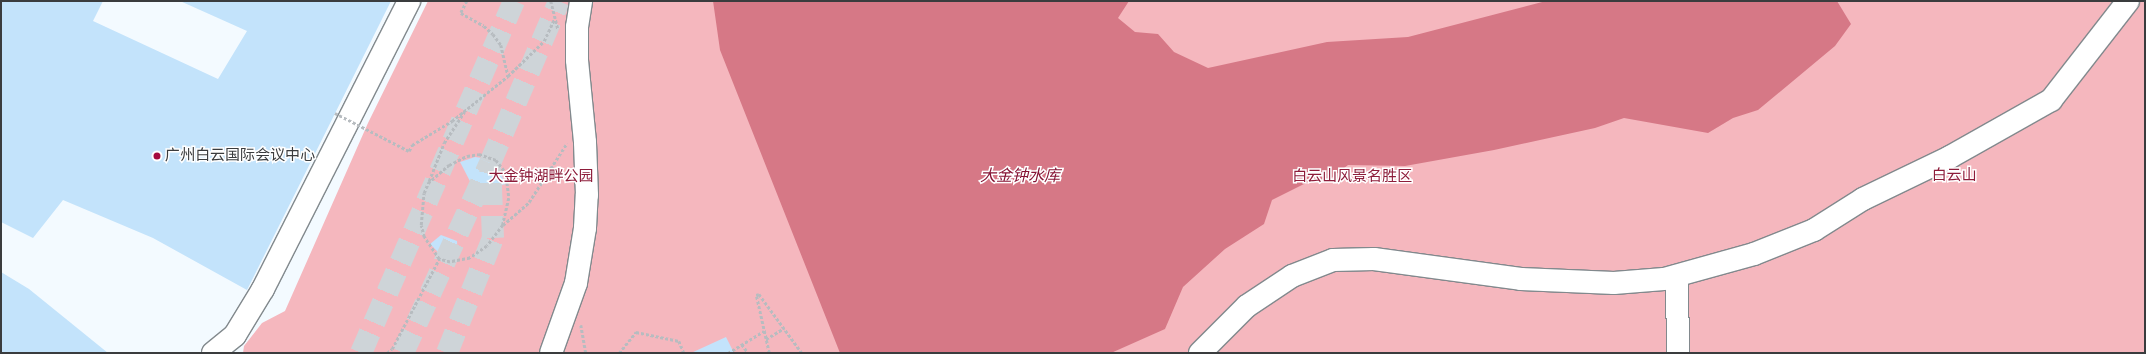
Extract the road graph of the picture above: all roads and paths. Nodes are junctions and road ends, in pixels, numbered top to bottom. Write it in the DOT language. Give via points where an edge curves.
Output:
graph roads {
  1 [pos="409,1"];
  2 [pos="466,1"];
  3 [pos="581,1"];
  4 [pos="2128,1"];
  5 [pos="555,18"];
  6 [pos="508,76"];
  7 [pos="465,110"];
  8 [pos="334,113"];
  9 [pos="571,136"];
  10 [pos="428,183"];
  11 [pos="503,225"];
  12 [pos="439,259"];
  13 [pos="1677,276"];
  14 [pos="784,328"];
  15 [pos="764,331"];
  16 [pos="766,340"];
  17 [pos="742,344"];
  18 [pos="392,349"];
  19 [pos="213,353"];
  20 [pos="387,353"];
  21 [pos="392,353"];
  22 [pos="551,353"];
  23 [pos="619,353"];
  24 [pos="684,353"];
  25 [pos="728,353"];
  26 [pos="748,353"];
  27 [pos="768,353"];
  28 [pos="802,353"];
  29 [pos="1200,353"];
  30 [pos="1678,353"];
  1 -- 19 [label="street" via="263,289 235,335"];
  2 -- 6 [label="path" via="461,13 493,34 501,45"];
  3 -- 22 [label="street" via="577,27 577,60 585,142 585,228 576,283"];
  4 -- 13 [label="street" via="2051,100 1950,157 1863,199 1814,230 1754,254"];
  5 -- 6 [label="path" via="544,41"];
  6 -- 7 [label="path"];
  7 -- 8 [label="path, bridge" via="412,145 409,151"];
  7 -- 10 [label="path" via="444,143"];
  9 -- 11 [label="path" via="529,202"];
  10 -- 11 [label="path" via="449,165 467,156 489,155 506,173 509,185 510,198"];
  10 -- 12 [label="path" via="422,205 421,225 424,237"];
  11 -- 12 [label="path" via="487,246 470,258 450,262"];
  12 -- 18 [label="path"];
  13 -- 29 [label="street" via="1614,283 1529,280 1374,259 1333,260 1292,276 1247,306"];
  13 -- 30 [label="street"];
  14 -- 15 [label="path" via="759,294 756,295"];
  14 -- 16 [label="path"];
  14 -- 28 [label="path"];
  15 -- 16 [label="path"];
  15 -- 17 [label="path"];
  16 -- 27 [label="path"];
  17 -- 25 [label="path"];
  17 -- 26 [label="path"];
  18 -- 20 [label="path"];
  18 -- 21 [label="path"];
  23 -- 24 [label="path" via="636,332 679,341"];
}
